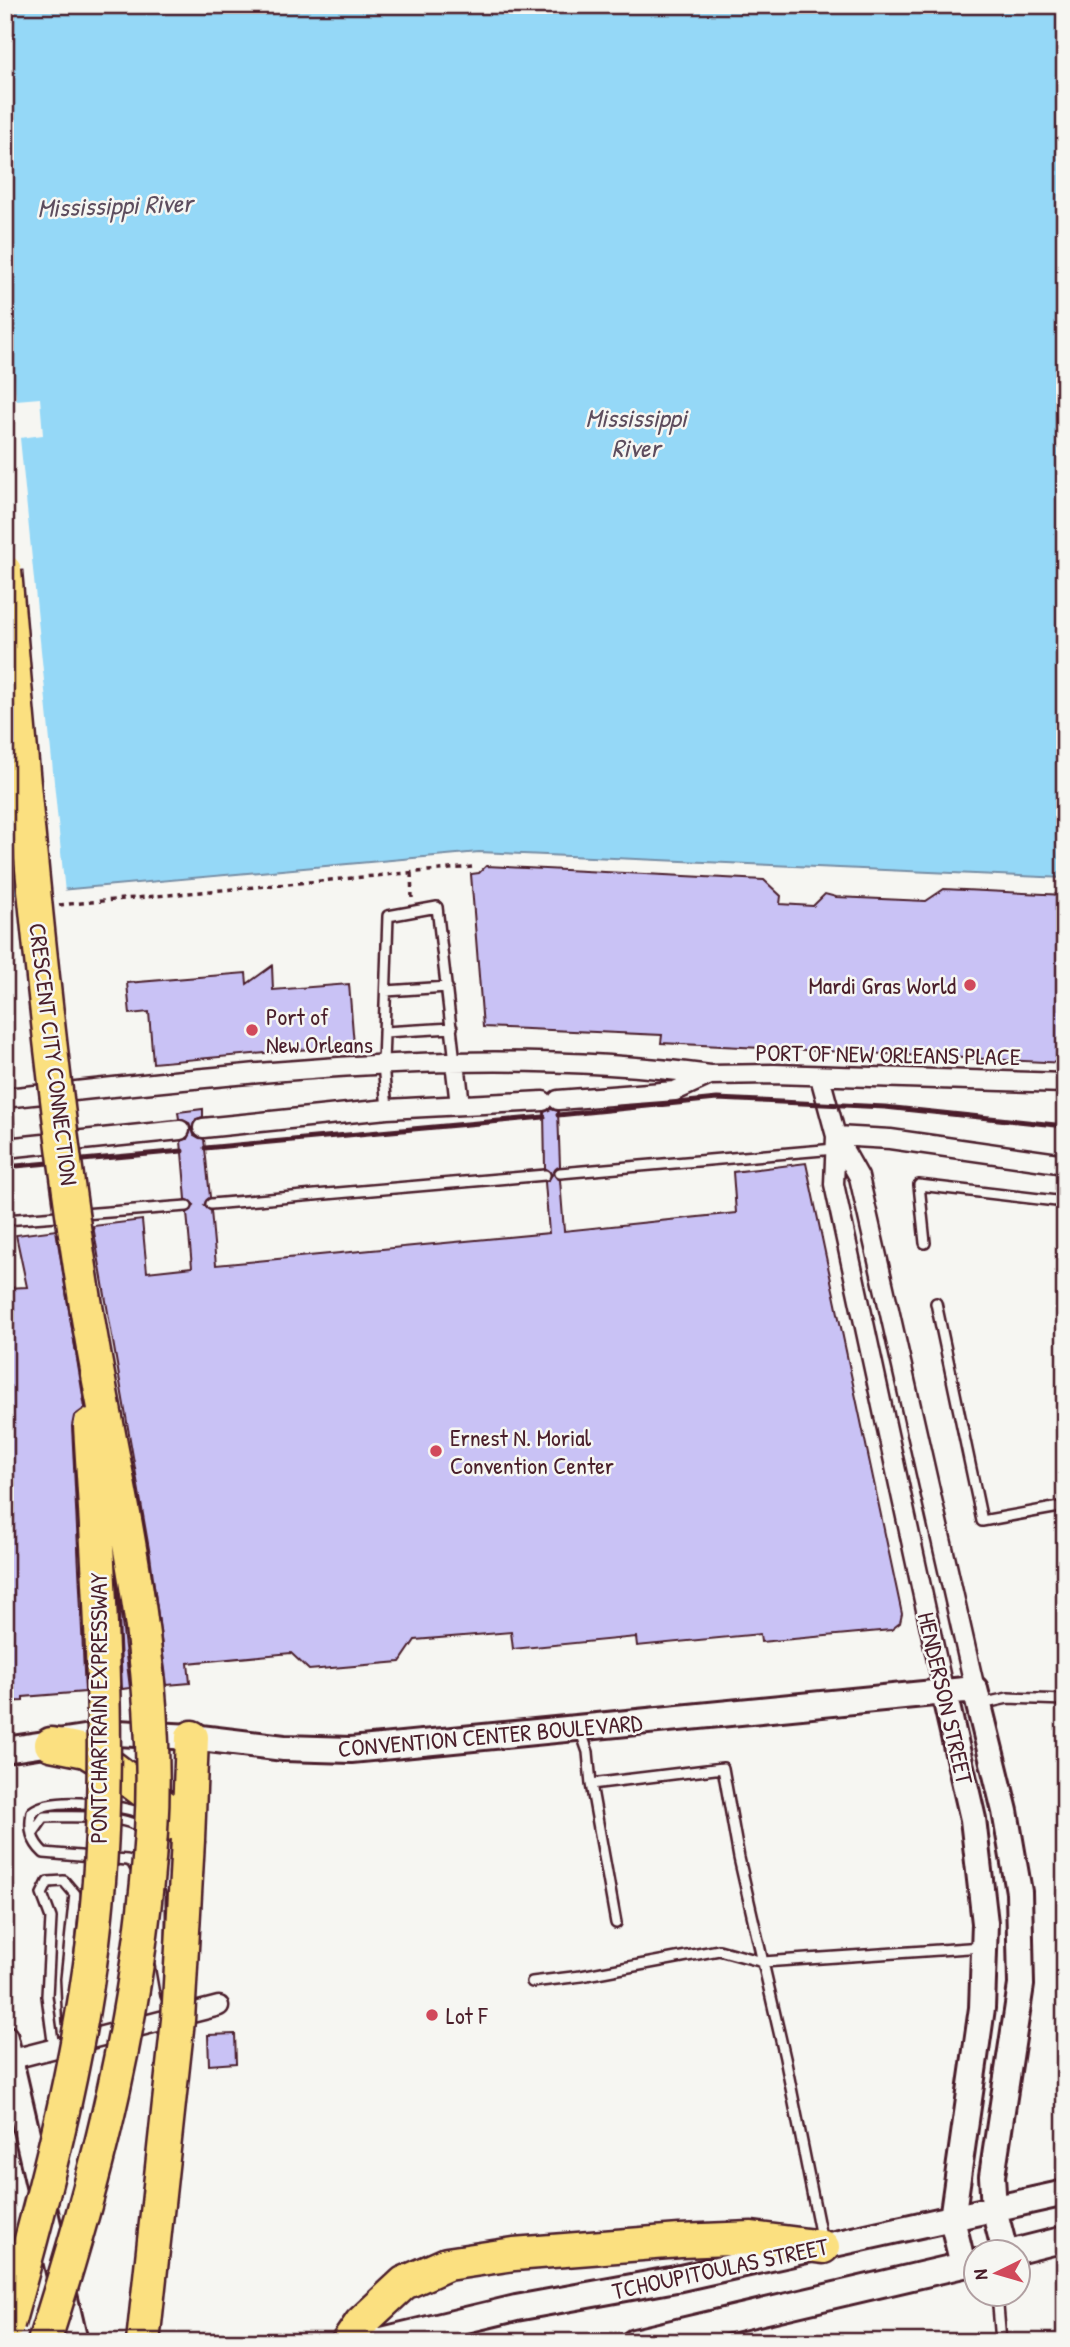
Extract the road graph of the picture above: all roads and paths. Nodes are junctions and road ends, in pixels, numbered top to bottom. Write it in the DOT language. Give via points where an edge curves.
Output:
graph roads {
  1 [pos="5,571"];
  2 [pos="472,867"];
  3 [pos="411,873"];
  4 [pos="59,905"];
  5 [pos="413,912"];
  6 [pos="447,987"];
  7 [pos="386,991"];
  8 [pos="452,1028"];
  9 [pos="384,1032"];
  10 [pos="455,1062"];
  11 [pos="383,1064"];
  12 [pos="710,1075"];
  13 [pos="820,1077"];
  14 [pos="1065,1083"];
  15 [pos="6,1098"];
  16 [pos="460,1105"];
  17 [pos="387,1109"];
  18 [pos="203,1128"];
  19 [pos="180,1130"];
  20 [pos="836,1142"];
  21 [pos="8,1148"];
  22 [pos="1065,1164"];
  23 [pos="560,1173"];
  24 [pos="545,1175"];
  25 [pos="1065,1202"];
  26 [pos="211,1204"];
  27 [pos="187,1206"];
  28 [pos="5,1220"];
  29 [pos="925,1243"];
  30 [pos="83,1287"];
  31 [pos="885,1294"];
  32 [pos="860,1300"];
  33 [pos="936,1303"];
  34 [pos="1065,1506"];
  35 [pos="944,1693"];
  36 [pos="977,1697"];
  37 [pos="1065,1700"];
  38 [pos="580,1729"];
  39 [pos="192,1737"];
  40 [pos="51,1744"];
  41 [pos="5,1750"];
  42 [pos="591,1784"];
  43 [pos="32,1834"];
  44 [pos="188,1840"];
  45 [pos="93,1857"];
  46 [pos="159,1871"];
  47 [pos="160,1883"];
  48 [pos="615,1923"];
  49 [pos="985,1947"];
  50 [pos="159,1950"];
  51 [pos="763,1962"];
  52 [pos="100,1965"];
  53 [pos="532,1982"];
  54 [pos="219,2006"];
  55 [pos="170,2018"];
  56 [pos="117,2033"];
  57 [pos="62,2047"];
  58 [pos="7,2053"];
  59 [pos="1065,2193"];
  60 [pos="994,2209"];
  61 [pos="952,2219"];
  62 [pos="1001,2238"];
  63 [pos="1065,2239"];
  64 [pos="962,2245"];
  65 [pos="823,2247"];
  66 [pos="1032,2247"];
  67 [pos="962,2266"];
  68 [pos="998,2308"];
  69 [pos="6,2328"];
  70 [pos="44,2342"];
  71 [pos="75,2342"];
  72 [pos="143,2342"];
  73 [pos="348,2342"];
  74 [pos="374,2342"];
  75 [pos="635,2342"];
  76 [pos="1001,2342"];
  1 -- 30 [label="highway, CRESCENT CITY CONNECTION, bridge" via="34,891"];
  2 -- 3 [label="path"];
  3 -- 4 [label="path"];
  3 -- 5 [label="path"];
  5 -- 6 [label="lane" via="437,907"];
  5 -- 7 [label="lane" via="388,916"];
  6 -- 7 [label="lane"];
  6 -- 8 [label="lane"];
  7 -- 9 [label="lane"];
  8 -- 9 [label="lane"];
  8 -- 10 [label="lane"];
  9 -- 11 [label="lane"];
  10 -- 11 [label="street, PORT OF NEW ORLEANS PLACE"];
  10 -- 12 [label="street, PORT OF NEW ORLEANS PLACE" via="576,1062"];
  10 -- 16 [label="street"];
  11 -- 15 [label="street, PORT OF NEW ORLEANS PLACE"];
  11 -- 17 [label="lane"];
  12 -- 13 [label="street, PORT OF NEW ORLEANS PLACE"];
  12 -- 16 [label="street, PORT OF NEW ORLEANS PLACE" via="675,1091"];
  13 -- 14 [label="street, PORT OF NEW ORLEANS PLACE"];
  13 -- 20 [label="street, HENDERSON STREET"];
  15 -- 21 [label="lane"];
  16 -- 17 [label="street, PORT OF NEW ORLEANS PLACE"];
  17 -- 18 [label="street, PORT OF NEW ORLEANS PLACE"];
  19 -- 21 [label="street"];
  20 -- 22 [label="street" via="890,1139"];
  20 -- 23 [label="lane"];
  20 -- 31 [label="street, HENDERSON STREET" via="859,1177"];
  20 -- 32 [label="street, HENDERSON STREET" via="834,1184"];
  24 -- 26 [label="lane"];
  25 -- 29 [label="lane" via="919,1185"];
  27 -- 28 [label="lane"];
  30 -- 69 [label="highway, PONTCHARTRAIN EXPRESSWAY, bridge" via="102,1676 103,1781 93,1942 66,2099"];
  30 -- 70 [label="highway, bridge" via="139,1597 150,1723 151,1828 132,1997 117,2078 99,2159"];
  31 -- 32 [label="street"];
  31 -- 36 [label="street, HENDERSON STREET"];
  32 -- 35 [label="street, HENDERSON STREET"];
  33 -- 34 [label="lane" via="982,1521"];
  35 -- 36 [label="street, CONVENTION CENTER BOULEVARD"];
  35 -- 38 [label="street, CONVENTION CENTER BOULEVARD"];
  35 -- 49 [label="street, HENDERSON STREET" via="977,1842"];
  36 -- 37 [label="lane"];
  36 -- 60 [label="street, HENDERSON STREET" via="1014,1852 1021,1934 1016,2032 992,2176"];
  38 -- 39 [label="street, CONVENTION CENTER BOULEVARD" via="351,1750"];
  38 -- 42 [label="lane"];
  39 -- 40 [label="street, CONVENTION CENTER BOULEVARD" via="117,1733"];
  39 -- 44 [label="highway"];
  40 -- 41 [label="street, CONVENTION CENTER BOULEVARD"];
  40 -- 44 [label="highway" via="86,1751 113,1768 172,1812"];
  42 -- 48 [label="lane"];
  42 -- 51 [label="lane" via="723,1768"];
  43 -- 45 [label="lane" via="34,1844 44,1853"];
  43 -- 46 [label="lane" via="32,1812 41,1805 131,1809 147,1815 158,1835"];
  43 -- 50 [label="lane" via="44,1817 120,1820 140,1827 147,1835 153,1936"];
  44 -- 72 [label="highway, bridge" via="178,2020"];
  45 -- 52 [label="lane" via="91,1901"];
  45 -- 56 [label="lane" via="127,1860 138,1873"];
  47 -- 50 [label="lane"];
  49 -- 51 [label="lane"];
  49 -- 61 [label="street, HENDERSON STREET" via="982,2008"];
  50 -- 55 [label="lane"];
  51 -- 53 [label="lane" via="719,1950"];
  51 -- 65 [label="lane"];
  54 -- 55 [label="street"];
  55 -- 56 [label="street"];
  56 -- 57 [label="street" via="93,2035"];
  57 -- 57 [label="lane" via="75,1894 71,1886 55,1880 48,1882 42,1894 51,1918 47,1996"];
  57 -- 58 [label="street"];
  58 -- 71 [label="street"];
  59 -- 60 [label="street, TCHOUPITOULAS STREET"];
  60 -- 61 [label="street, TCHOUPITOULAS STREET"];
  60 -- 62 [label="street, HENDERSON STREET"];
  61 -- 64 [label="street, HENDERSON STREET"];
  61 -- 65 [label="street, TCHOUPITOULAS STREET"];
  63 -- 66 [label="street"];
  65 -- 73 [label="highway" via="752,2238 680,2241 447,2264 404,2283 361,2323"];
  65 -- 74 [label="street, TCHOUPITOULAS STREET" via="516,2308"];
  67 -- 75 [label="street"];
  68 -- 76 [label="lane"];
}
